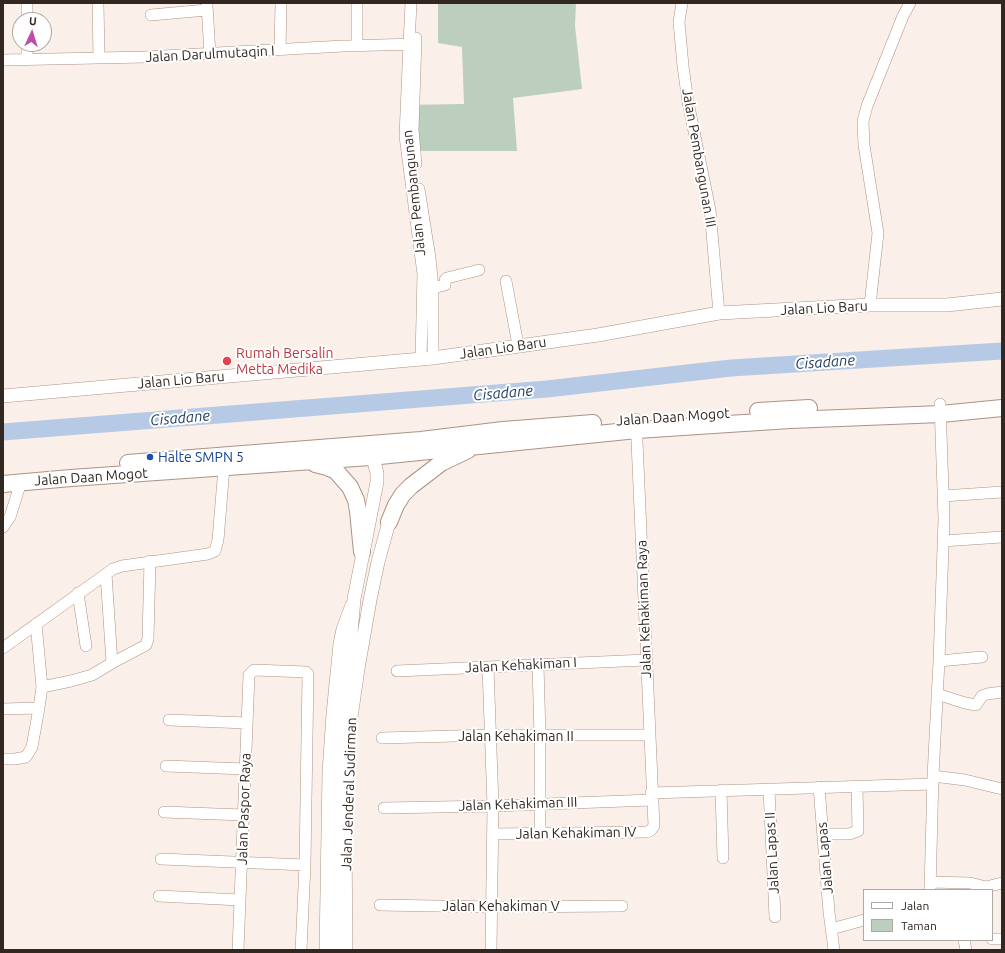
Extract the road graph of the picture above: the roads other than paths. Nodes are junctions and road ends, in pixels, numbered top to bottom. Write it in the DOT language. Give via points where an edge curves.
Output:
graph roads {
  1 [pos="98,3"];
  2 [pos="281,3"];
  3 [pos="356,3"];
  4 [pos="412,3"];
  5 [pos="418,3"];
  6 [pos="682,3"];
  7 [pos="910,3"];
  8 [pos="207,7"];
  9 [pos="151,15"];
  10 [pos="412,44"];
  11 [pos="357,46"];
  12 [pos="280,50"];
  13 [pos="27,52"];
  14 [pos="210,54"];
  15 [pos="98,58"];
  16 [pos="27,59"];
  17 [pos="3,60"];
  18 [pos="479,270"];
  19 [pos="506,281"];
  20 [pos="433,288"];
  21 [pos="1002,299"];
  22 [pos="870,305"];
  23 [pos="719,313"];
  24 [pos="518,345"];
  25 [pos="427,358"];
  26 [pos="3,396"];
  27 [pos="1002,399"];
  28 [pos="1002,408"];
  29 [pos="941,409"];
  30 [pos="636,424"];
  31 [pos="478,445"];
  32 [pos="345,446"];
  33 [pos="370,457"];
  34 [pos="307,462"];
  35 [pos="216,463"];
  36 [pos="3,473"];
  37 [pos="21,482"];
  38 [pos="3,484"];
  39 [pos="1002,492"];
  40 [pos="943,496"];
  41 [pos="389,522"];
  42 [pos="3,527"];
  43 [pos="1002,537"];
  44 [pos="943,541"];
  45 [pos="362,552"];
  46 [pos="150,562"];
  47 [pos="106,574"];
  48 [pos="78,593"];
  49 [pos="354,599"];
  50 [pos="36,624"];
  51 [pos="86,646"];
  52 [pos="3,648"];
  53 [pos="982,657"];
  54 [pos="646,660"];
  55 [pos="939,660"];
  56 [pos="112,663"];
  57 [pos="538,665"];
  58 [pos="488,667"];
  59 [pos="396,671"];
  60 [pos="42,687"];
  61 [pos="1002,692"];
  62 [pos="937,694"];
  63 [pos="39,708"];
  64 [pos="3,709"];
  65 [pos="169,720"];
  66 [pos="247,723"];
  67 [pos="491,735"];
  68 [pos="649,735"];
  69 [pos="540,736"];
  70 [pos="382,738"];
  71 [pos="3,759"];
  72 [pos="166,766"];
  73 [pos="245,769"];
  74 [pos="933,780"];
  75 [pos="857,786"];
  76 [pos="819,787"];
  77 [pos="769,789"];
  78 [pos="721,790"];
  79 [pos="1002,790"];
  80 [pos="652,796"];
  81 [pos="541,803"];
  82 [pos="493,806"];
  83 [pos="384,808"];
  84 [pos="164,812"];
  85 [pos="244,815"];
  86 [pos="540,833"];
  87 [pos="493,834"];
  88 [pos="823,834"];
  89 [pos="723,858"];
  90 [pos="161,859"];
  91 [pos="242,862"];
  92 [pos="305,865"];
  93 [pos="1002,883"];
  94 [pos="930,886"];
  95 [pos="971,886"];
  96 [pos="159,896"];
  97 [pos="240,900"];
  98 [pos="380,905"];
  99 [pos="622,906"];
  100 [pos="492,907"];
  101 [pos="776,917"];
  102 [pos="863,920"];
  103 [pos="831,929"];
  104 [pos="238,950"];
  105 [pos="301,950"];
  106 [pos="325,950"];
  107 [pos="335,950"];
  108 [pos="346,950"];
  109 [pos="491,950"];
  110 [pos="834,950"];
  1 -- 15 [label="street"];
  2 -- 12 [label="street"];
  3 -- 11 [label="street"];
  4 -- 10 [label="street, Jalan Pembangunan"];
  5 -- 10 [label="street, Jalan Pembangunan"];
  6 -- 23 [label="street, Jalan Pembangunan III" via="679,22 683,66 710,210"];
  7 -- 22 [label="street" via="866,106 863,121 864,145 878,233"];
  8 -- 9 [label="street"];
  8 -- 14 [label="street"];
  10 -- 11 [label="street, Jalan Darulmutaqin I"];
  10 -- 20 [label="street, Jalan Pembangunan" via="415,158"];
  10 -- 25 [label="street, Jalan Pembangunan" via="405,136 423,274"];
  11 -- 12 [label="street, Jalan Darulmutaqin I"];
  12 -- 14 [label="street, Jalan Darulmutaqin I"];
  13 -- 16 [label="street"];
  14 -- 15 [label="street, Jalan Darulmutaqin I"];
  15 -- 16 [label="street, Jalan Darulmutaqin I"];
  16 -- 17 [label="street, Jalan Darulmutaqin I"];
  18 -- 20 [label="street" via="447,278 443,286"];
  19 -- 24 [label="street"];
  20 -- 25 [label="street, Jalan Pembangunan"];
  21 -- 22 [label="main road, Jalan Lio Baru" via="947,304"];
  22 -- 23 [label="main road, Jalan Lio Baru"];
  23 -- 24 [label="main road, Jalan Lio Baru" via="598,335"];
  24 -- 25 [label="main road, Jalan Lio Baru"];
  25 -- 26 [label="main road, Jalan Lio Baru"];
  27 -- 29 [label="highway, Jalan Daan Mogot"];
  28 -- 29 [label="highway, Jalan Daan Mogot"];
  29 -- 30 [label="highway, Jalan Daan Mogot" via="790,420"];
  29 -- 40 [label="street"];
  30 -- 31 [label="highway, Jalan Daan Mogot"];
  30 -- 32 [label="highway, Jalan Daan Mogot" via="503,430"];
  30 -- 54 [label="street, Jalan Kehakiman Raya"];
  31 -- 33 [label="highway, Jalan Daan Mogot"];
  31 -- 41 [label="highway" via="441,463 411,486 396,505"];
  32 -- 33 [label="main road, Jalan Daan Mogot" via="357,449"];
  32 -- 35 [label="highway, Jalan Daan Mogot"];
  33 -- 34 [label="highway, Jalan Daan Mogot"];
  33 -- 45 [label="main road, Jalan Jenderal Sudirman" via="376,466 377,482"];
  34 -- 35 [label="highway, Jalan Daan Mogot"];
  34 -- 45 [label="highway" via="336,472 350,487 356,500"];
  35 -- 36 [label="highway, Jalan Daan Mogot"];
  35 -- 37 [label="highway, Jalan Daan Mogot"];
  35 -- 46 [label="street" via="215,551"];
  37 -- 38 [label="highway, Jalan Daan Mogot"];
  37 -- 42 [label="street" via="10,517"];
  39 -- 40 [label="street"];
  40 -- 44 [label="street"];
  41 -- 108 [label="main road, Jalan Jenderal Sudirman" via="370,600 348,738"];
  43 -- 44 [label="street"];
  44 -- 55 [label="street"];
  45 -- 49 [label="main road, Jalan Jenderal Sudirman"];
  46 -- 47 [label="street" via="122,566"];
  46 -- 56 [label="street" via="146,645"];
  47 -- 48 [label="street"];
  47 -- 56 [label="street"];
  48 -- 50 [label="street"];
  48 -- 51 [label="street"];
  49 -- 106 [label="street, Jalan Jenderal Sudirman" via="342,629 335,677 328,772"];
  49 -- 107 [label="main road, Jalan Jenderal Sudirman" via="336,752"];
  50 -- 52 [label="street"];
  50 -- 60 [label="street"];
  53 -- 55 [label="street"];
  54 -- 57 [label="street, Jalan Kehakiman I"];
  54 -- 68 [label="street, Jalan Kehakiman Raya"];
  55 -- 62 [label="street"];
  56 -- 60 [label="street" via="92,675"];
  57 -- 58 [label="street, Jalan Kehakiman I"];
  57 -- 69 [label="street"];
  58 -- 59 [label="street, Jalan Kehakiman I"];
  58 -- 67 [label="street"];
  60 -- 63 [label="street"];
  61 -- 62 [label="street" via="982,696 976,705"];
  62 -- 74 [label="street"];
  63 -- 64 [label="street"];
  63 -- 71 [label="street" via="32,747 26,756"];
  65 -- 66 [label="street"];
  66 -- 73 [label="street, Jalan Paspor Raya"];
  66 -- 92 [label="street, Jalan Paspor Raya" via="249,675 254,670 308,674"];
  67 -- 69 [label="street, Jalan Kehakiman II"];
  67 -- 70 [label="street, Jalan Kehakiman II"];
  67 -- 82 [label="street"];
  68 -- 69 [label="street, Jalan Kehakiman II"];
  68 -- 80 [label="street, Jalan Kehakiman Raya"];
  69 -- 81 [label="street"];
  72 -- 73 [label="street"];
  73 -- 85 [label="street, Jalan Paspor Raya"];
  74 -- 75 [label="street, Jalan Kehakiman III"];
  74 -- 79 [label="street, Jalan Kehakiman III" via="965,780"];
  74 -- 94 [label="street"];
  75 -- 76 [label="street, Jalan Kehakiman III"];
  75 -- 88 [label="street" via="858,831 849,834"];
  76 -- 77 [label="street, Jalan Kehakiman III"];
  76 -- 88 [label="street, Jalan Lapas"];
  77 -- 78 [label="street, Jalan Kehakiman III"];
  77 -- 101 [label="street, Jalan Lapas II"];
  78 -- 80 [label="street, Jalan Kehakiman III"];
  78 -- 89 [label="street"];
  80 -- 81 [label="street, Jalan Kehakiman III"];
  80 -- 86 [label="street, Jalan Kehakiman IV" via="654,826 646,832"];
  81 -- 82 [label="street, Jalan Kehakiman III"];
  81 -- 86 [label="street"];
  82 -- 83 [label="street, Jalan Kehakiman III"];
  82 -- 87 [label="street"];
  84 -- 85 [label="street"];
  85 -- 91 [label="street, Jalan Paspor Raya"];
  86 -- 87 [label="street, Jalan Kehakiman IV"];
  87 -- 100 [label="street"];
  88 -- 103 [label="street, Jalan Lapas"];
  90 -- 91 [label="street"];
  91 -- 92 [label="street"];
  91 -- 97 [label="street, Jalan Paspor Raya"];
  92 -- 105 [label="street"];
  93 -- 95 [label="street" via="986,887"];
  94 -- 95 [label="street"];
  96 -- 97 [label="street"];
  97 -- 104 [label="street, Jalan Paspor Raya"];
  98 -- 100 [label="street, Jalan Kehakiman V"];
  99 -- 100 [label="street, Jalan Kehakiman V"];
  100 -- 109 [label="street"];
  102 -- 103 [label="street"];
  103 -- 110 [label="street, Jalan Lapas"];
}
